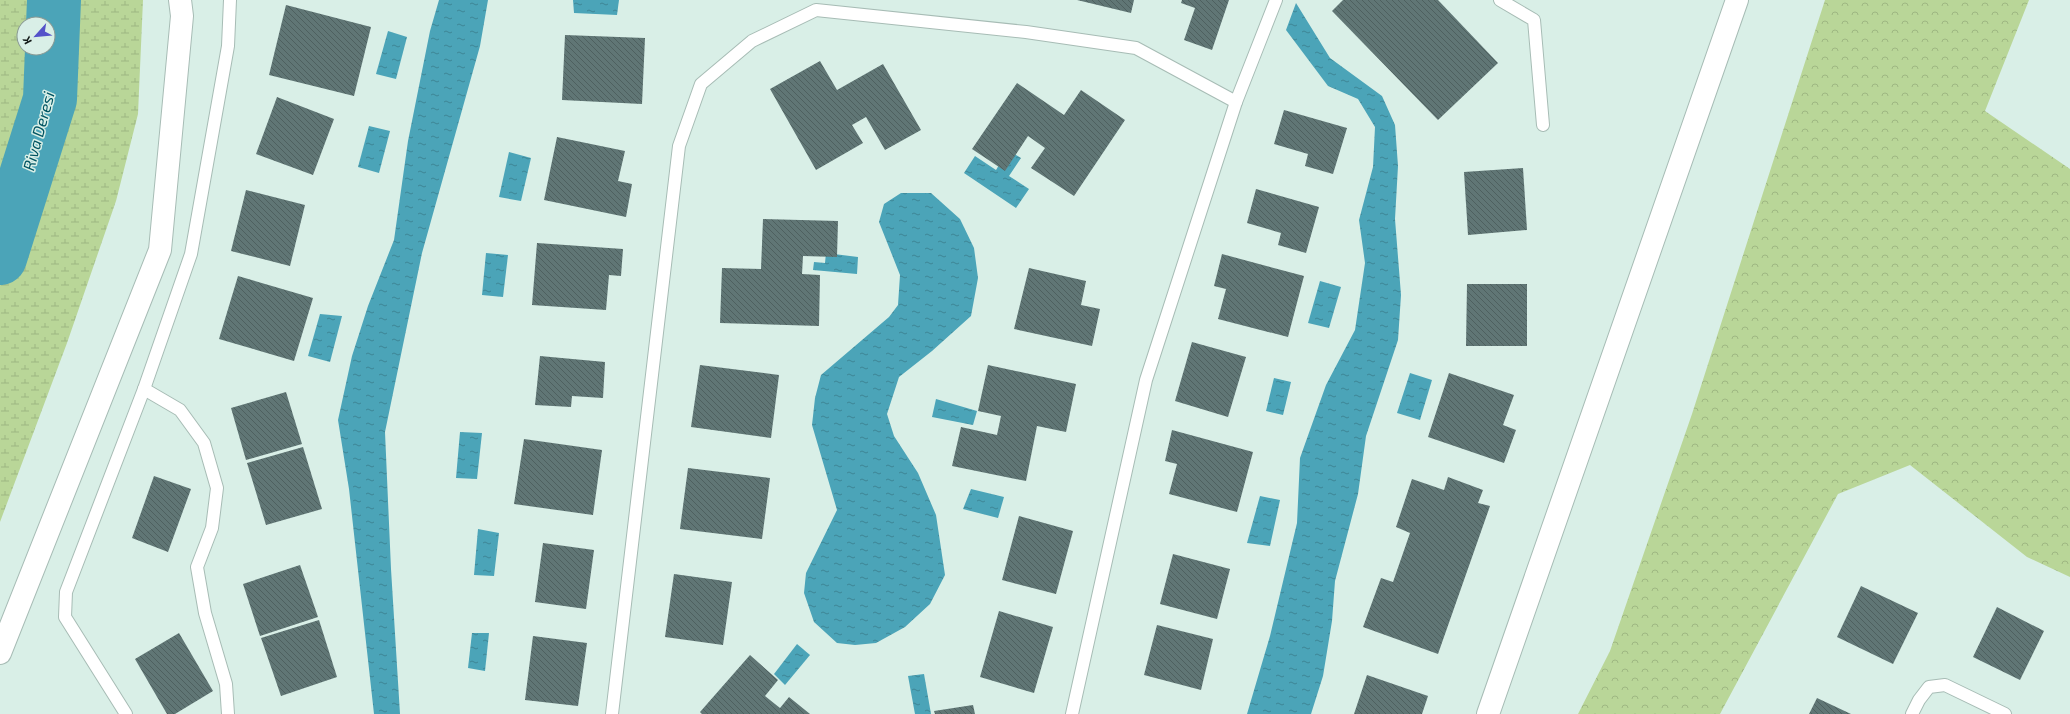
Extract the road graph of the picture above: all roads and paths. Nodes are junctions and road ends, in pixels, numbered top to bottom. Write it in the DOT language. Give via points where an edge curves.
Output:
graph roads {
  1 [pos="180,0"];
  2 [pos="230,0"];
  3 [pos="1276,0"];
  4 [pos="1500,0"];
  5 [pos="1738,0"];
  6 [pos="1236,102"];
  7 [pos="1543,125"];
  8 [pos="144,389"];
  9 [pos="0,653"];
  10 [pos="126,714"];
  11 [pos="228,714"];
  12 [pos="612,714"];
  13 [pos="1072,714"];
  14 [pos="1488,714"];
  15 [pos="1912,714"];
  16 [pos="2005,714"];
  1 -- 9 [label="street" via="182,16 160,250"];
  2 -- 8 [label="lane" via="228,46 191,254"];
  3 -- 6 [label="lane"];
  4 -- 7 [label="lane" via="1534,20"];
  5 -- 14 [label="street"];
  6 -- 12 [label="lane" via="1136,48 1026,32 816,10 752,41 701,84 679,146"];
  6 -- 13 [label="lane" via="1146,380"];
  8 -- 10 [label="lane" via="66,592 65,616"];
  8 -- 11 [label="lane" via="180,410 204,443 217,488 212,528 197,567 205,613 226,684"];
  15 -- 16 [label="lane" via="1929,687 1945,685"];
}
